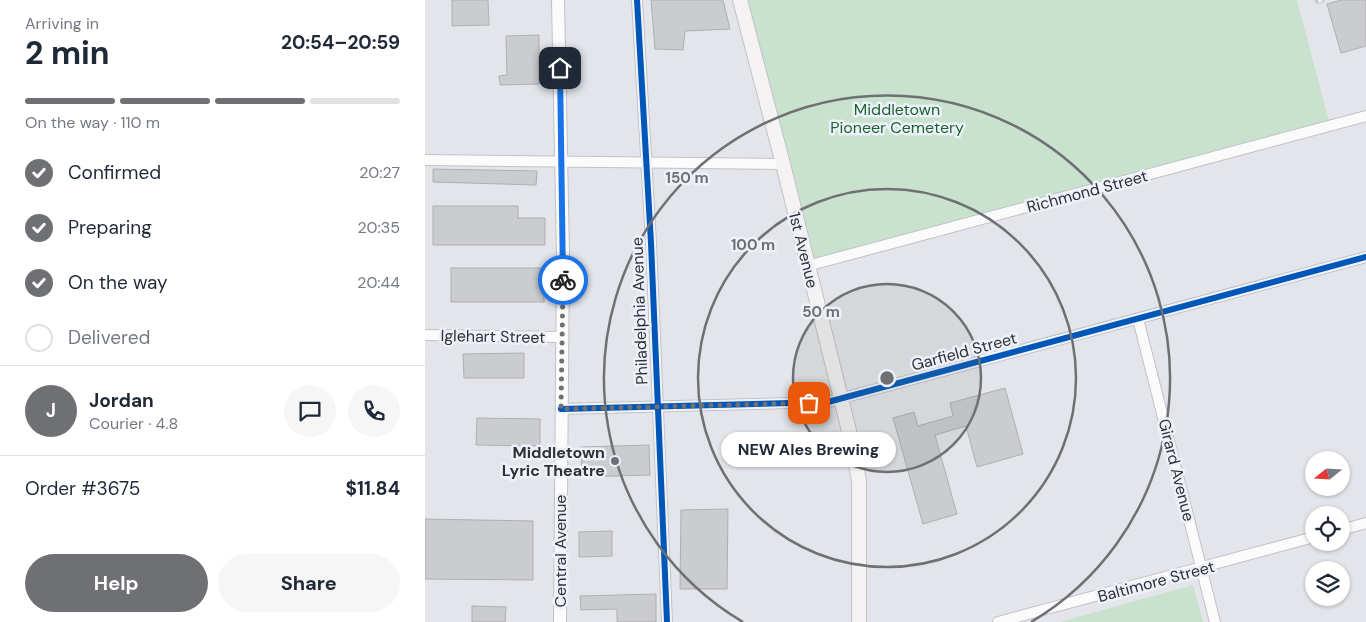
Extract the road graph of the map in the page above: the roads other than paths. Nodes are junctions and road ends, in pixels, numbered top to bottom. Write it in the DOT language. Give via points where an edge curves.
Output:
graph roads {
  1 [pos="558,0"];
  2 [pos="637,0"];
  3 [pos="740,0"];
  4 [pos="1365,118"];
  5 [pos="425,160"];
  6 [pos="561,161"];
  7 [pos="646,161"];
  8 [pos="783,164"];
  9 [pos="1366,257"];
  10 [pos="807,266"];
  11 [pos="1138,319"];
  12 [pos="425,335"];
  13 [pos="562,337"];
  14 [pos="842,398"];
  15 [pos="657,406"];
  16 [pos="561,409"];
  17 [pos="1366,523"];
  18 [pos="1350,527"];
  19 [pos="1305,541"];
  20 [pos="1201,570"];
  21 [pos="560,622"];
  22 [pos="667,622"];
  23 [pos="859,622"];
  24 [pos="998,622"];
  25 [pos="1215,622"];
  1 -- 6 [label="street, Central Avenue"];
  2 -- 7 [label="street, Philadelphia Avenue"];
  3 -- 8 [label="main road, 1st Avenue"];
  4 -- 10 [label="street, Richmond Street"];
  5 -- 6 [label="street"];
  6 -- 7 [label="street"];
  6 -- 13 [label="street, Central Avenue"];
  7 -- 8 [label="street"];
  7 -- 15 [label="street, Philadelphia Avenue"];
  8 -- 10 [label="main road, 1st Avenue"];
  9 -- 11 [label="street, Garfield Street"];
  10 -- 14 [label="main road, 1st Avenue"];
  11 -- 14 [label="street, Garfield Street"];
  11 -- 20 [label="street, Girard Avenue"];
  12 -- 13 [label="street, Iglehart Street"];
  13 -- 16 [label="street, Central Avenue"];
  14 -- 15 [label="street, Garfield Street" via="828,402"];
  14 -- 23 [label="main road, 1st Avenue" via="859,481"];
  15 -- 16 [label="street, Garfield Street"];
  15 -- 22 [label="street, Philadelphia Avenue"];
  16 -- 21 [label="street, Central Avenue"];
  17 -- 18 [label="street"];
  19 -- 20 [label="street, Baltimore Street"];
  20 -- 24 [label="street, Baltimore Street"];
  20 -- 25 [label="street, Girard Avenue"];
}
